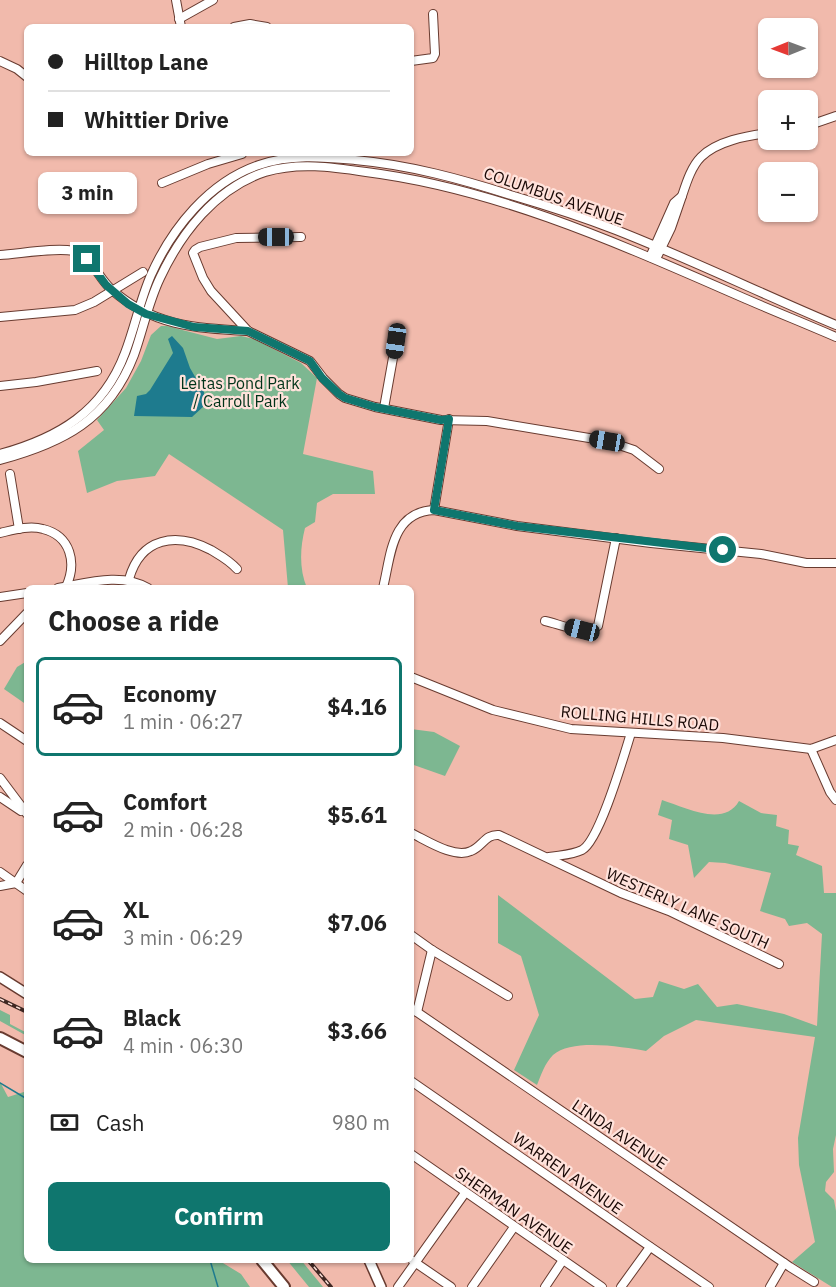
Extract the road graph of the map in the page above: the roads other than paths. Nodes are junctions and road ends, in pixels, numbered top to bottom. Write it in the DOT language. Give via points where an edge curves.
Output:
graph roads {
  1 [pos="176,0"];
  2 [pos="213,0"];
  3 [pos="433,14"];
  4 [pos="180,23"];
  5 [pos="0,61"];
  6 [pos="414,61"];
  7 [pos="24,75"];
  8 [pos="836,117"];
  9 [pos="818,123"];
  10 [pos="758,135"];
  11 [pos="235,156"];
  12 [pos="243,156"];
  13 [pos="353,156"];
  14 [pos="249,169"];
  15 [pos="352,170"];
  16 [pos="253,177"];
  17 [pos="162,183"];
  18 [pos="301,237"];
  19 [pos="658,248"];
  20 [pos="0,255"];
  21 [pos="653,258"];
  22 [pos="143,272"];
  23 [pos="112,290"];
  24 [pos="142,312"];
  25 [pos="0,317"];
  26 [pos="836,325"];
  27 [pos="248,331"];
  28 [pos="836,336"];
  29 [pos="396,341"];
  30 [pos="97,371"];
  31 [pos="0,386"];
  32 [pos="384,408"];
  33 [pos="449,419"];
  34 [pos="0,454"];
  35 [pos="0,460"];
  36 [pos="659,469"];
  37 [pos="10,474"];
  38 [pos="434,510"];
  39 [pos="19,529"];
  40 [pos="0,533"];
  41 [pos="616,538"];
  42 [pos="836,563"];
  43 [pos="237,569"];
  44 [pos="129,579"];
  45 [pos="64,585"];
  46 [pos="75,585"];
  47 [pos="142,585"];
  48 [pos="384,585"];
  49 [pos="24,593"];
  50 [pos="0,597"];
  51 [pos="24,617"];
  52 [pos="545,621"];
  53 [pos="0,641"];
  54 [pos="414,678"];
  55 [pos="0,723"];
  56 [pos="631,733"];
  57 [pos="24,739"];
  58 [pos="836,740"];
  59 [pos="811,749"];
  60 [pos="0,778"];
  61 [pos="0,797"];
  62 [pos="836,800"];
  63 [pos="24,811"];
  64 [pos="24,813"];
  65 [pos="414,834"];
  66 [pos="548,857"];
  67 [pos="24,871"];
  68 [pos="0,872"];
  69 [pos="16,883"];
  70 [pos="0,886"];
  71 [pos="24,889"];
  72 [pos="414,937"];
  73 [pos="432,950"];
  74 [pos="779,963"];
  75 [pos="0,977"];
  76 [pos="24,991"];
  77 [pos="508,996"];
  78 [pos="414,1010"];
  79 [pos="0,1031"];
  80 [pos="0,1038"];
  81 [pos="24,1043"];
  82 [pos="24,1050"];
  83 [pos="414,1083"];
  84 [pos="414,1157"];
  85 [pos="465,1193"];
  86 [pos="514,1227"];
  87 [pos="650,1247"];
  88 [pos="414,1260"];
  89 [pos="563,1260"];
  90 [pos="414,1262"];
  91 [pos="264,1263"];
  92 [pos="272,1263"];
  93 [pos="370,1263"];
  94 [pos="412,1263"];
  95 [pos="784,1263"];
  96 [pos="814,1282"];
  97 [pos="284,1287"];
  98 [pos="292,1287"];
  99 [pos="381,1287"];
  100 [pos="398,1287"];
  101 [pos="451,1287"];
  102 [pos="472,1287"];
  103 [pos="545,1287"];
  104 [pos="602,1287"];
  105 [pos="621,1287"];
  106 [pos="709,1287"];
  107 [pos="770,1287"];
  1 -- 4 [label="street"];
  2 -- 4 [label="street"];
  3 -- 6 [label="street" via="435,54"];
  5 -- 7 [label="street"];
  8 -- 9 [label="street"];
  10 -- 19 [label="street" via="731,141 702,155"];
  11 -- 17 [label="street"];
  12 -- 14 [label="street"];
  13 -- 14 [label="street, COLUMBUS AVENUE" via="297,157"];
  13 -- 15 [label="street"];
  13 -- 19 [label="street, COLUMBUS AVENUE" via="470,182 570,213"];
  14 -- 16 [label="street"];
  14 -- 24 [label="street, COLUMBUS AVENUE" via="214,190 180,226 154,268"];
  15 -- 16 [label="street, COLUMBUS AVENUE" via="297,166"];
  15 -- 21 [label="street, COLUMBUS AVENUE" via="455,189 579,229"];
  16 -- 24 [label="street, COLUMBUS AVENUE" via="221,196 195,222"];
  18 -- 27 [label="street" via="236,238 195,249 193,253 211,291"];
  19 -- 21 [label="street"];
  19 -- 26 [label="street, COLUMBUS AVENUE"];
  20 -- 23 [label="street" via="73,251 87,259"];
  21 -- 28 [label="street, COLUMBUS AVENUE"];
  22 -- 23 [label="street"];
  23 -- 24 [label="street"];
  23 -- 25 [label="street" via="75,310"];
  24 -- 27 [label="street" via="194,327"];
  24 -- 34 [label="street" via="119,368 90,408 56,434"];
  24 -- 35 [label="street" via="135,352 125,375 100,410 55,443"];
  27 -- 32 [label="street" via="310,361 339,394"];
  29 -- 32 [label="street"];
  30 -- 31 [label="street"];
  32 -- 33 [label="street"];
  33 -- 36 [label="street" via="488,421 607,441 634,450"];
  33 -- 38 [label="street"];
  37 -- 39 [label="street"];
  38 -- 41 [label="street"];
  38 -- 48 [label="street" via="408,519 395,534"];
  39 -- 40 [label="street"];
  39 -- 45 [label="street" via="43,529 65,542 71,558 69,579"];
  41 -- 42 [label="street" via="761,554 806,563"];
  41 -- 52 [label="street" via="598,626 582,630"];
  43 -- 44 [label="street" via="230,560 198,543 174,539 146,551"];
  44 -- 46 [label="street"];
  44 -- 47 [label="street"];
  49 -- 50 [label="street"];
  51 -- 53 [label="street"];
  54 -- 56 [label="street, ROLLING HILLS ROAD" via="515,716 571,729"];
  55 -- 57 [label="street"];
  56 -- 59 [label="street, ROLLING HILLS ROAD" via="723,738"];
  56 -- 66 [label="street" via="605,812 588,844 580,851"];
  58 -- 59 [label="street, ROLLING HILLS ROAD"];
  59 -- 62 [label="street"];
  60 -- 63 [label="street"];
  61 -- 64 [label="street"];
  65 -- 66 [label="street, WESTERLY LANE SOUTH" via="459,853 470,852 490,835 499,835"];
  66 -- 74 [label="street, WESTERLY LANE SOUTH"];
  67 -- 69 [label="street"];
  68 -- 69 [label="street"];
  69 -- 70 [label="street"];
  69 -- 71 [label="street"];
  72 -- 73 [label="street"];
  73 -- 77 [label="street"];
  73 -- 78 [label="street"];
  75 -- 76 [label="main road"];
  78 -- 95 [label="street, LINDA AVENUE"];
  79 -- 81 [label="highway"];
  80 -- 82 [label="highway"];
  83 -- 87 [label="street, WARREN AVENUE"];
  84 -- 85 [label="street, SHERMAN AVENUE"];
  85 -- 86 [label="street, SHERMAN AVENUE"];
  85 -- 88 [label="street"];
  86 -- 89 [label="street, SHERMAN AVENUE"];
  86 -- 102 [label="street"];
  87 -- 105 [label="street"];
  87 -- 106 [label="street, WARREN AVENUE"];
  89 -- 103 [label="street"];
  89 -- 104 [label="street, SHERMAN AVENUE"];
  90 -- 101 [label="street"];
  91 -- 97 [label="highway"];
  92 -- 98 [label="highway"];
  93 -- 99 [label="main road"];
  94 -- 100 [label="street"];
  95 -- 96 [label="street, LINDA AVENUE"];
  95 -- 107 [label="street"];
}
